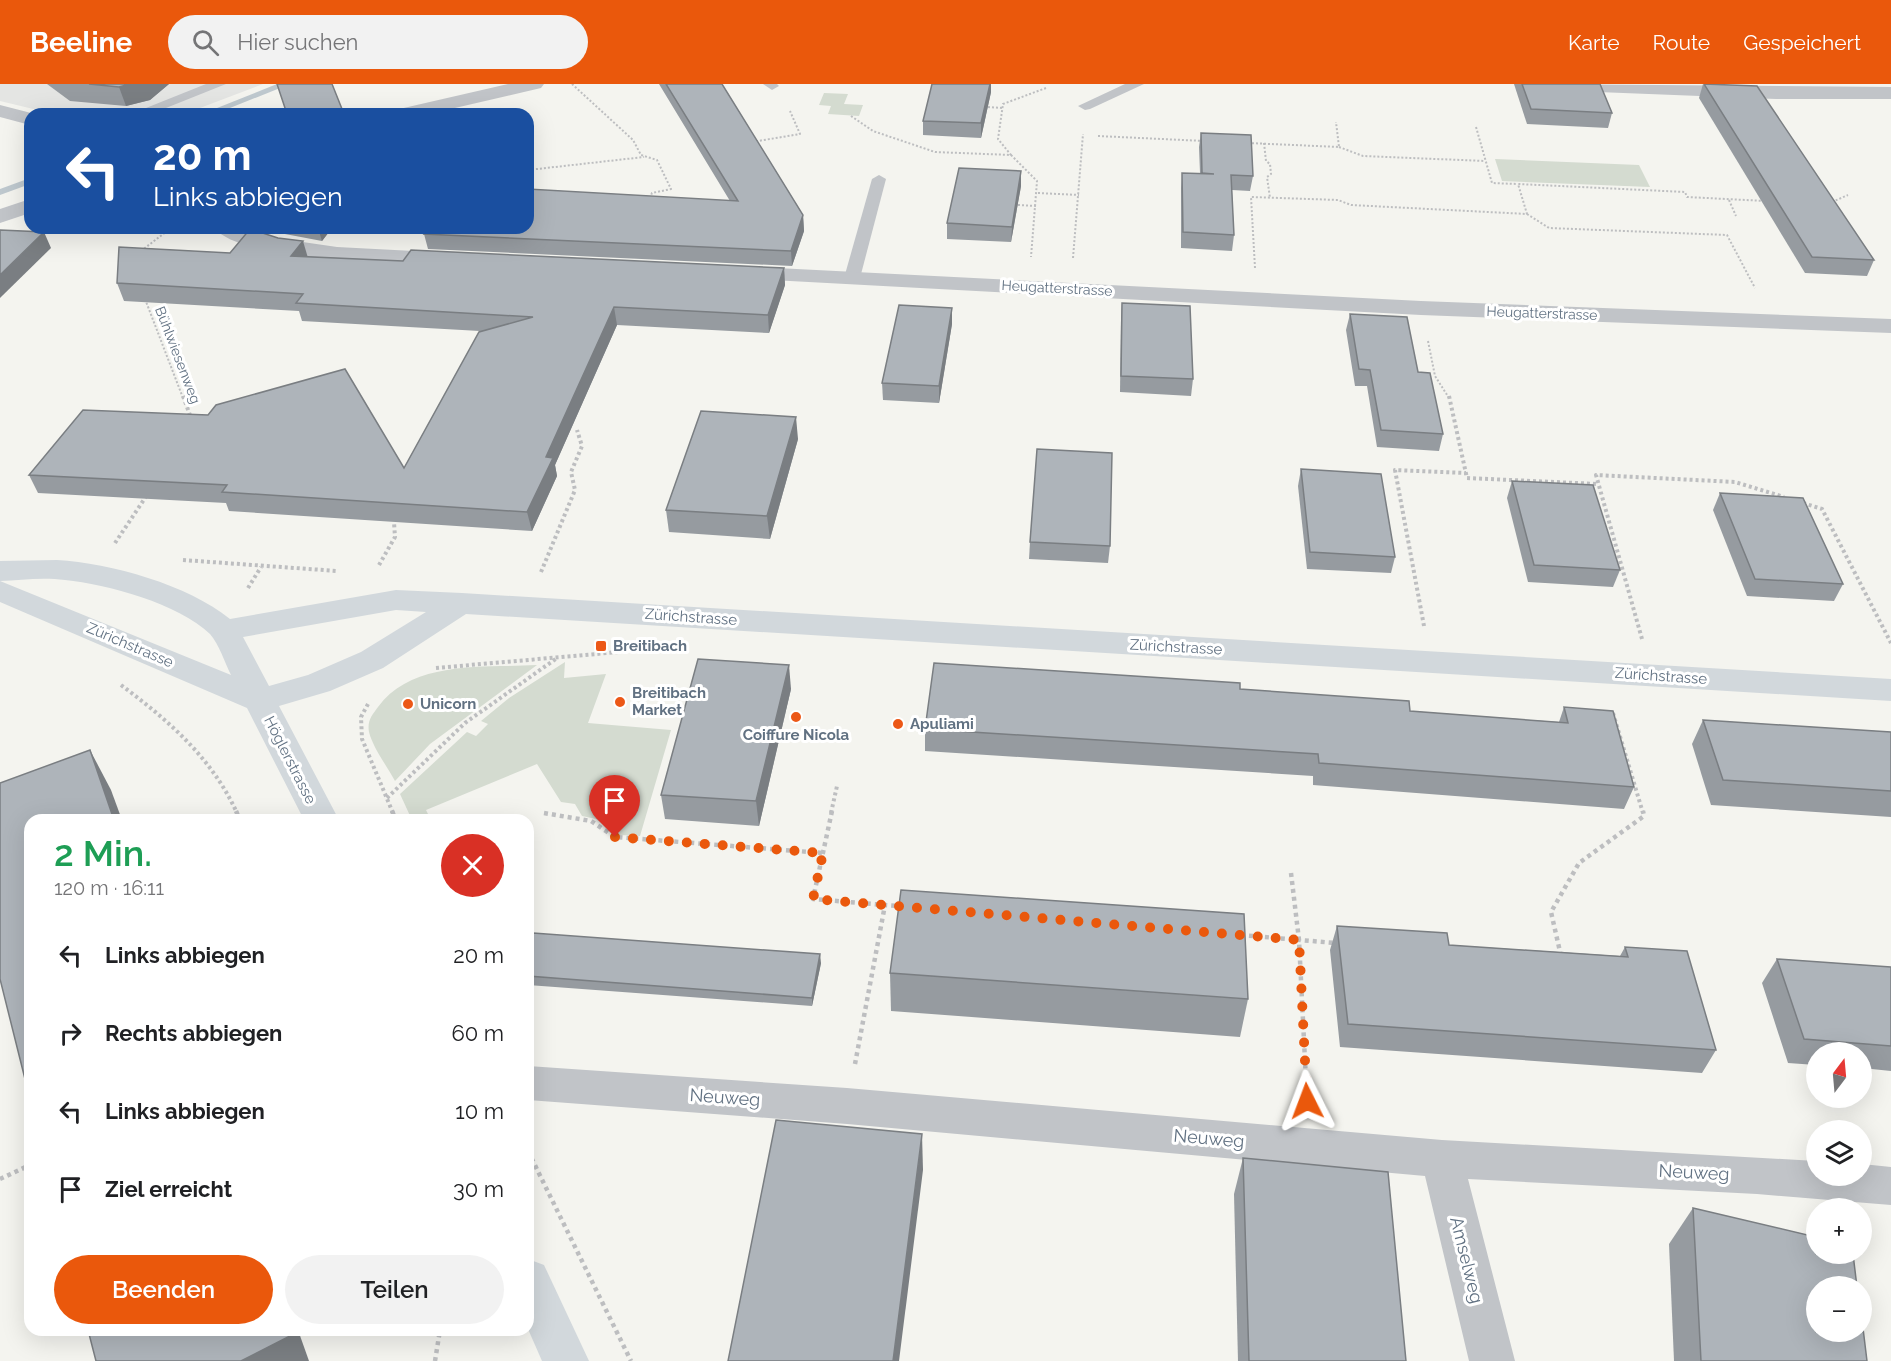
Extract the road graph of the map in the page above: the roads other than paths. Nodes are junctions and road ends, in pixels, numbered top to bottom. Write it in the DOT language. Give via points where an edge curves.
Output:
graph roads {
  1 [pos="219,84"];
  2 [pos="534,84"];
  3 [pos="1137,84"];
  4 [pos="1547,84"];
  5 [pos="1891,93"];
  6 [pos="1085,106"];
  7 [pos="154,108"];
  8 [pos="428,108"];
  9 [pos="0,111"];
  10 [pos="24,117"];
  11 [pos="879,179"];
  12 [pos="24,208"];
  13 [pos="0,216"];
  14 [pos="245,234"];
  15 [pos="478,261"];
  16 [pos="722,273"];
  17 [pos="852,278"];
  18 [pos="1891,326"];
  19 [pos="0,571"];
  20 [pos="0,591"];
  21 [pos="462,603"];
  22 [pos="224,630"];
  23 [pos="1891,690"];
  24 [pos="259,700"];
  25 [pos="318,814"];
  26 [pos="534,1083"];
  27 [pos="1442,1159"];
  28 [pos="1891,1186"];
  29 [pos="534,1293"];
  30 [pos="566,1361"];
  31 [pos="1492,1361"];
  1 -- 7 [label="lane"];
  2 -- 8 [label="street"];
  3 -- 6 [label="lane"];
  4 -- 5 [label="street" via="1776,93"];
  9 -- 10 [label="street"];
  11 -- 17 [label="lane"];
  12 -- 13 [label="street"];
  14 -- 15 [label="street" via="284,246 354,255"];
  16 -- 17 [label="street, Heugatterstrasse"];
  17 -- 18 [label="street, Heugatterstrasse" via="1421,308"];
  19 -- 22 [label="street" via="65,570 102,577 170,599 212,618"];
  20 -- 24 [label="street, Zürichstrasse"];
  21 -- 22 [label="street, Zürichstrasse" via="396,600"];
  21 -- 23 [label="street, Zürichstrasse"];
  21 -- 24 [label="street" via="372,660 319,683"];
  22 -- 24 [label="street"];
  24 -- 25 [label="street, Höglerstrasse"];
  26 -- 27 [label="street, Neuweg" via="847,1106"];
  27 -- 28 [label="street, Neuweg"];
  27 -- 31 [label="street, Amselweg"];
  29 -- 30 [label="street"];
}
